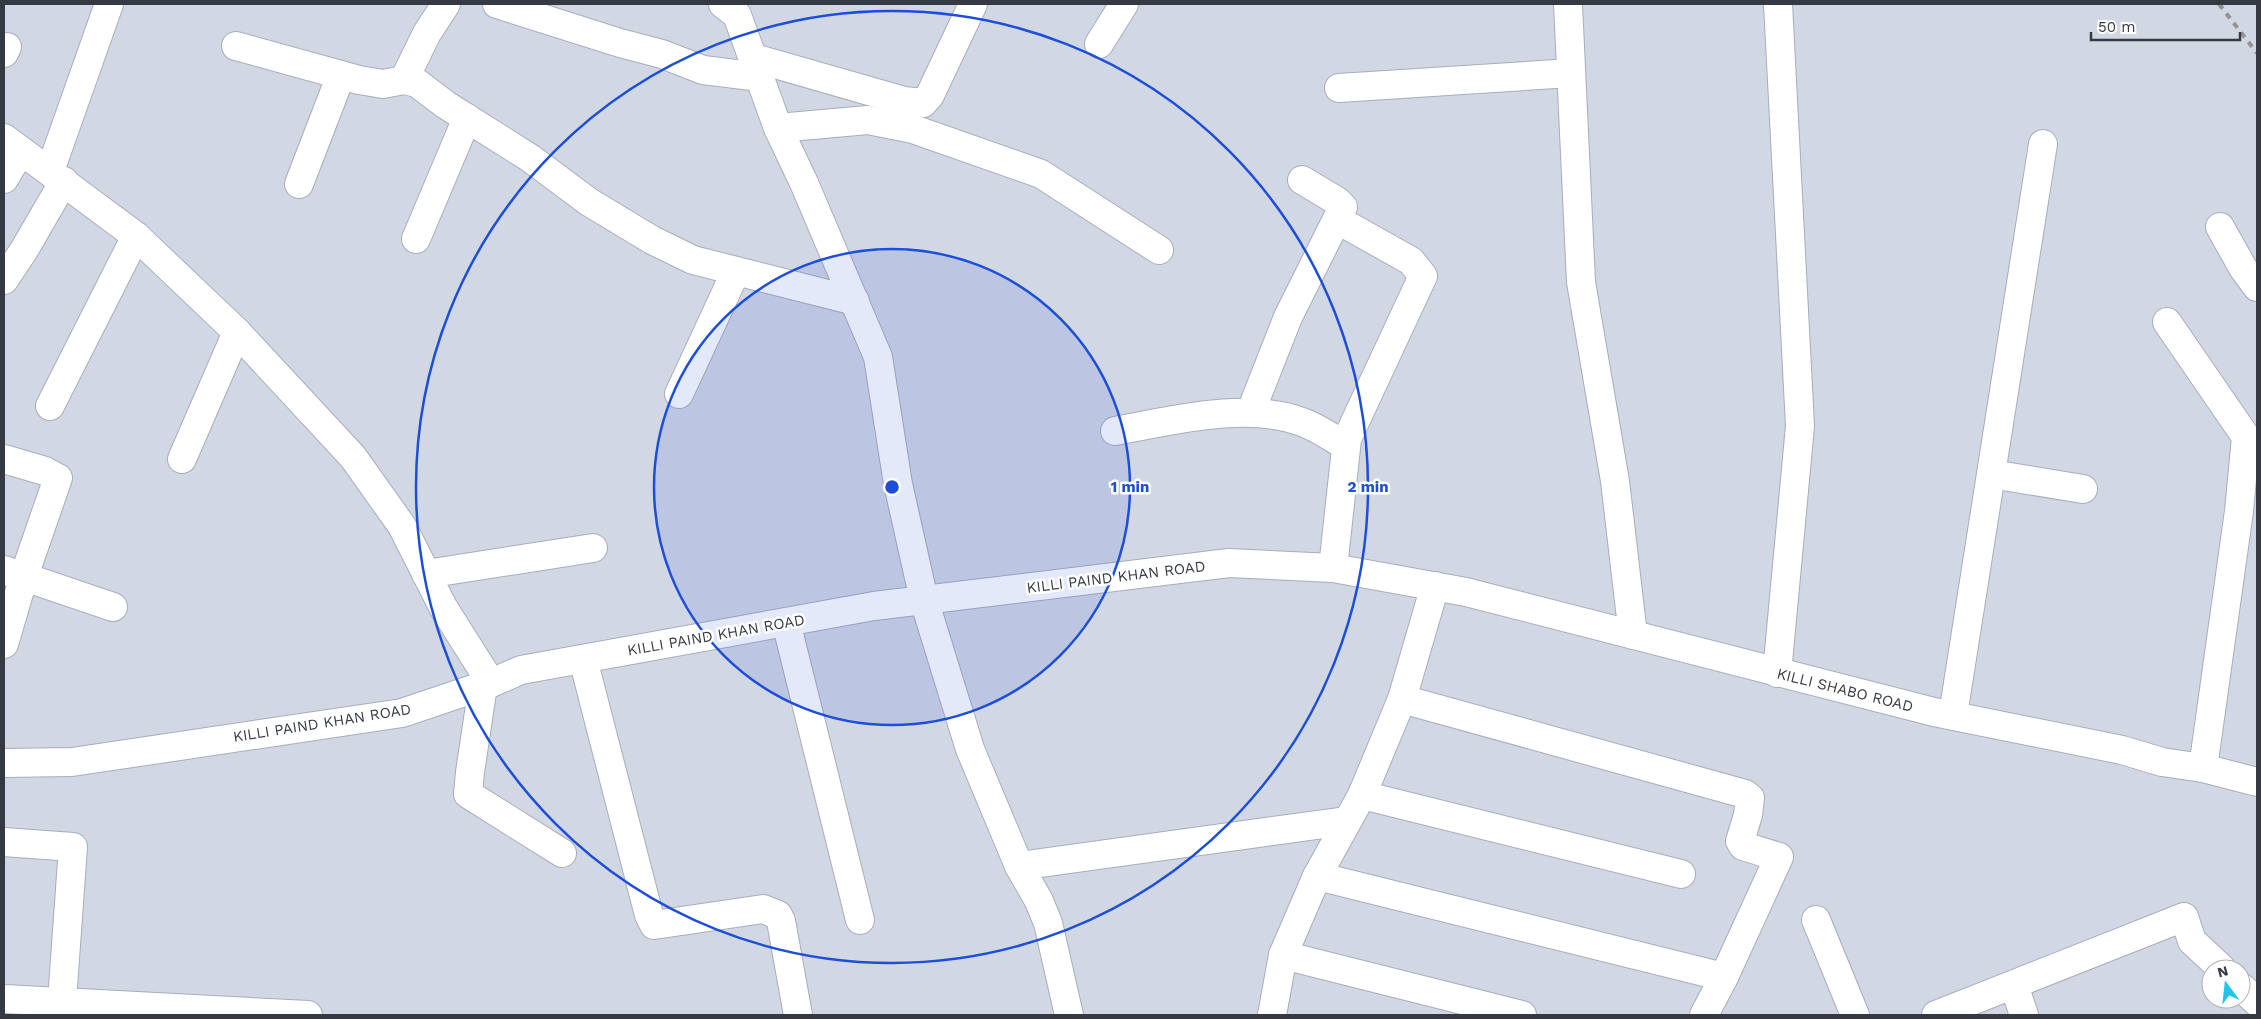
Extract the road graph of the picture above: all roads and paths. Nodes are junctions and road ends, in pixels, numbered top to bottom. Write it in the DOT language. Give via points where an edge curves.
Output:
graph roads {
  1 [pos="109,4"];
  2 [pos="446,4"];
  3 [pos="497,4"];
  4 [pos="973,4"];
  5 [pos="1124,4"];
  6 [pos="1568,4"];
  7 [pos="1778,4"];
  8 [pos="734,7"];
  9 [pos="1099,44"];
  10 [pos="236,46"];
  11 [pos="757,67"];
  12 [pos="1571,73"];
  13 [pos="341,75"];
  14 [pos="404,80"];
  15 [pos="1339,88"];
  16 [pos="467,118"];
  17 [pos="778,128"];
  18 [pos="12,144"];
  19 [pos="2043,144"];
  20 [pos="57,176"];
  21 [pos="4,179"];
  22 [pos="1302,180"];
  23 [pos="299,184"];
  24 [pos="1338,220"];
  25 [pos="2220,227"];
  26 [pos="136,236"];
  27 [pos="416,239"];
  28 [pos="1159,250"];
  29 [pos="736,270"];
  30 [pos="4,280"];
  31 [pos="2257,287"];
  32 [pos="855,301"];
  33 [pos="2167,322"];
  34 [pos="237,332"];
  35 [pos="679,394"];
  36 [pos="50,406"];
  37 [pos="1250,411"];
  38 [pos="1114,431"];
  39 [pos="1346,446"];
  40 [pos="4,459"];
  41 [pos="182,459"];
  42 [pos="1992,474"];
  43 [pos="2083,489"];
  44 [pos="593,548"];
  45 [pos="1333,568"];
  46 [pos="14,573"];
  47 [pos="426,574"];
  48 [pos="1435,586"];
  49 [pos="924,600"];
  50 [pos="113,607"];
  51 [pos="786,622"];
  52 [pos="1633,635"];
  53 [pos="4,644"];
  54 [pos="583,659"];
  55 [pos="1777,673"];
  56 [pos="487,684"];
  57 [pos="1402,699"];
  58 [pos="1952,715"];
  59 [pos="4,763"];
  60 [pos="2203,768"];
  61 [pos="2257,782"];
  62 [pos="1362,796"];
  63 [pos="1346,820"];
  64 [pos="4,842"];
  65 [pos="562,853"];
  66 [pos="1019,866"];
  67 [pos="1681,874"];
  68 [pos="1316,876"];
  69 [pos="860,920"];
  70 [pos="1816,920"];
  71 [pos="1283,955"];
  72 [pos="2211,959"];
  73 [pos="1724,977"];
  74 [pos="2014,984"];
  75 [pos="4,999"];
  76 [pos="62,1002"];
  77 [pos="129,1011"];
  78 [pos="215,1013"];
  79 [pos="308,1015"];
  80 [pos="798,1015"];
  81 [pos="1069,1015"];
  82 [pos="1272,1015"];
  83 [pos="1522,1015"];
  84 [pos="1704,1015"];
  85 [pos="1855,1015"];
  86 [pos="1936,1015"];
  87 [pos="2024,1015"];
  1 -- 20 [label="street"];
  2 -- 14 [label="street" via="427,33"];
  3 -- 11 [label="street" via="662,54 703,70"];
  4 -- 11 [label="street" via="930,95 923,103"];
  5 -- 9 [label="street"];
  6 -- 12 [label="street"];
  7 -- 55 [label="street" via="1800,426"];
  8 -- 11 [label="street"];
  10 -- 13 [label="street"];
  11 -- 17 [label="street"];
  12 -- 15 [label="street"];
  12 -- 52 [label="street" via="1581,282 1614,481"];
  13 -- 14 [label="street" via="383,84"];
  13 -- 23 [label="street"];
  14 -- 16 [label="street" via="417,83"];
  16 -- 27 [label="street"];
  16 -- 29 [label="street" via="530,158 589,202 652,240 693,260"];
  17 -- 28 [label="street" via="868,120 913,129 1041,174"];
  17 -- 32 [label="street"];
  18 -- 20 [label="street"];
  18 -- 21 [label="street"];
  19 -- 42 [label="street"];
  20 -- 26 [label="street"];
  20 -- 30 [label="street" via="24,250"];
  22 -- 24 [label="street" via="1342,207"];
  24 -- 37 [label="street" via="1288,317"];
  24 -- 39 [label="street" via="1411,261 1423,276 1346,439"];
  25 -- 31 [label="street"];
  26 -- 34 [label="street"];
  26 -- 36 [label="street"];
  29 -- 32 [label="street"];
  29 -- 35 [label="street"];
  32 -- 49 [label="street" via="878,357 898,484"];
  33 -- 60 [label="street" via="2246,437"];
  34 -- 41 [label="street"];
  34 -- 47 [label="street" via="353,457 402,526"];
  37 -- 38 [label="street" via="1188,417"];
  37 -- 39 [label="street" via="1301,422"];
  39 -- 45 [label="street"];
  40 -- 46 [label="street" via="58,478"];
  42 -- 43 [label="street"];
  42 -- 58 [label="street"];
  44 -- 47 [label="street"];
  45 -- 48 [label="street, KILLI PAIND KHAN ROAD"];
  45 -- 49 [label="street, KILLI PAIND KHAN ROAD" via="1229,564"];
  46 -- 50 [label="street"];
  46 -- 53 [label="street"];
  47 -- 56 [label="street"];
  48 -- 52 [label="street, KILLI SHABO ROAD"];
  48 -- 57 [label="street"];
  49 -- 51 [label="street, KILLI PAIND KHAN ROAD"];
  49 -- 66 [label="street" via="970,749"];
  51 -- 54 [label="street, KILLI PAIND KHAN ROAD"];
  51 -- 69 [label="street"];
  52 -- 55 [label="street, KILLI SHABO ROAD"];
  54 -- 56 [label="street, KILLI PAIND KHAN ROAD" via="521,670"];
  54 -- 80 [label="street" via="654,925 763,909 778,915"];
  55 -- 58 [label="street, KILLI SHABO ROAD"];
  56 -- 59 [label="street, KILLI PAIND KHAN ROAD" via="402,713 72,762"];
  56 -- 65 [label="street" via="468,794"];
  57 -- 62 [label="street"];
  57 -- 73 [label="street" via="1750,798 1740,841 1743,846 1780,857"];
  58 -- 60 [label="street, KILLI SHABO ROAD" via="2122,750 2162,762"];
  60 -- 61 [label="street, KILLI SHABO ROAD"];
  62 -- 63 [label="street"];
  62 -- 67 [label="street"];
  63 -- 66 [label="street"];
  63 -- 68 [label="street"];
  64 -- 76 [label="street" via="73,847"];
  66 -- 81 [label="street" via="1048,923"];
  68 -- 71 [label="street"];
  68 -- 73 [label="street"];
  70 -- 85 [label="street"];
  71 -- 82 [label="street"];
  71 -- 83 [label="street"];
  72 -- 74 [label="street" via="2192,942 2184,917"];
  73 -- 84 [label="street"];
  74 -- 86 [label="street"];
  74 -- 87 [label="street"];
  75 -- 76 [label="street"];
  76 -- 77 [label="street"];
  77 -- 78 [label="street"];
  78 -- 79 [label="street"];
}
